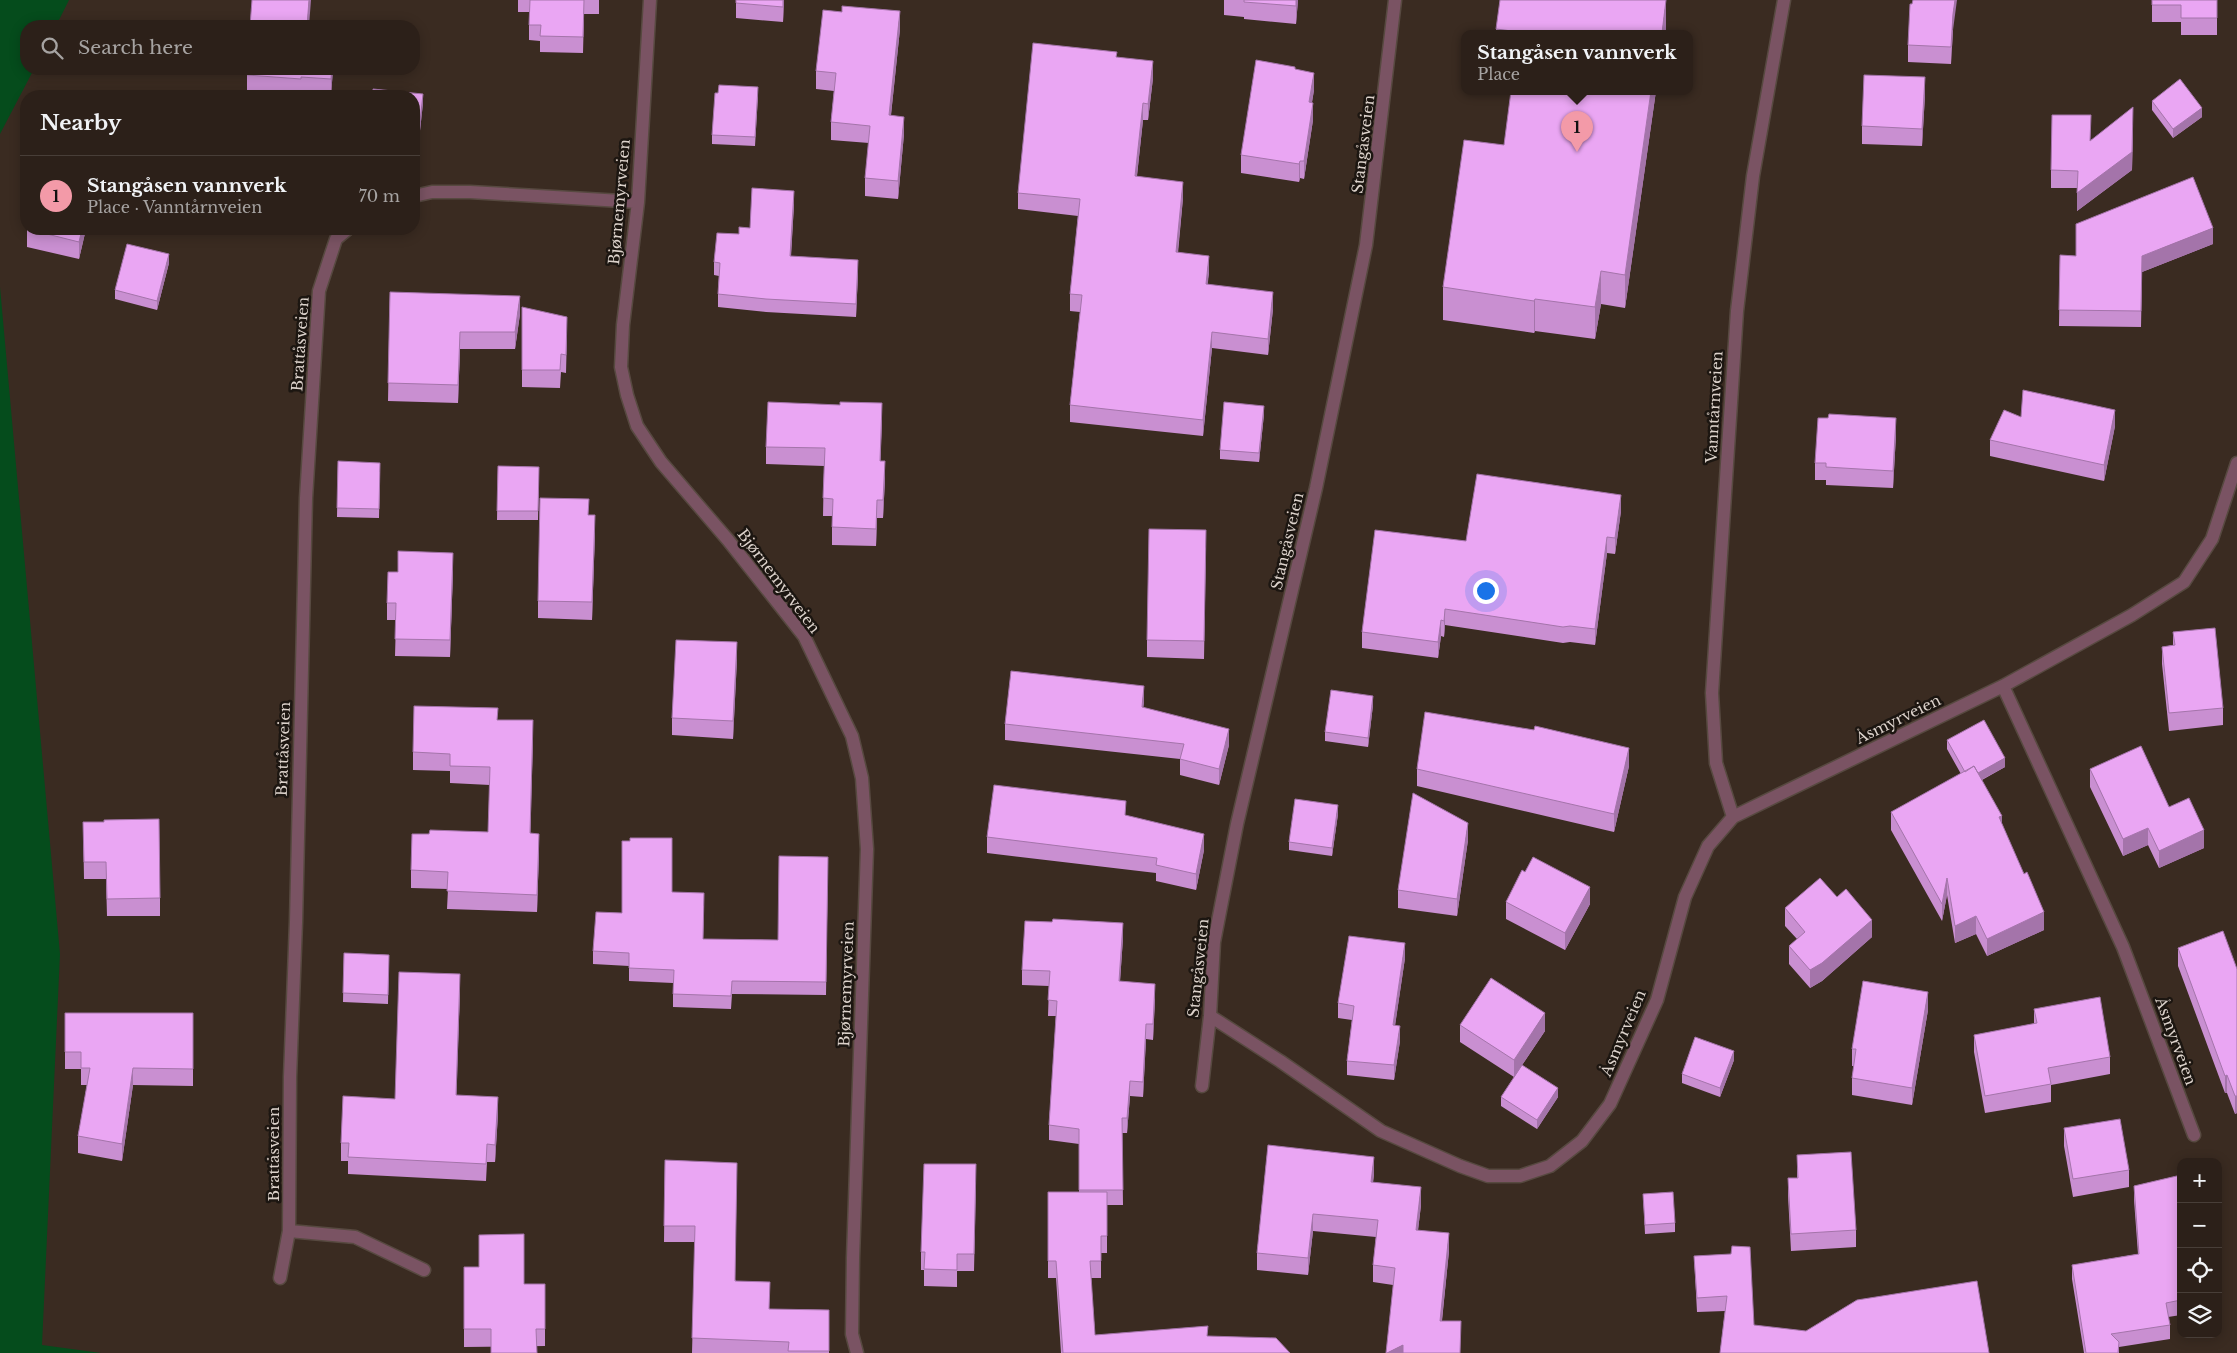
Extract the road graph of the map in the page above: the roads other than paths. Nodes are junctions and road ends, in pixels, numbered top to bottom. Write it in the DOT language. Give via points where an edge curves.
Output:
graph roads {
  1 [pos="650,0"];
  2 [pos="1395,0"];
  3 [pos="1784,0"];
  4 [pos="420,195"];
  5 [pos="638,202"];
  6 [pos="341,235"];
  7 [pos="2237,462"];
  8 [pos="2003,686"];
  9 [pos="1733,817"];
  10 [pos="1210,1016"];
  11 [pos="1202,1086"];
  12 [pos="2194,1135"];
  13 [pos="289,1231"];
  14 [pos="424,1270"];
  15 [pos="280,1278"];
  16 [pos="857,1353"];
  1 -- 5 [label="street, Bjørnemyrveien"];
  2 -- 10 [label="street, Stangåsveien" via="1366,245 1316,488 1237,824 1214,942"];
  3 -- 9 [label="street, Vanntårnveien" via="1753,176 1736,311 1712,693 1716,763"];
  4 -- 5 [label="street" via="470,192"];
  5 -- 16 [label="street, Bjørnemyrveien" via="621,367 637,426 661,462 804,636 852,736 862,778 867,849 852,1334"];
  6 -- 13 [label="street, Brattåsveien" via="336,239 319,291 306,498 290,1077"];
  7 -- 8 [label="street, Åsmyrveien" via="2212,539 2184,582 2132,615"];
  8 -- 9 [label="street, Åsmyrveien"];
  8 -- 12 [label="street, Åsmyrveien" via="2124,947"];
  9 -- 10 [label="street, Åsmyrveien" via="1708,846 1685,897 1657,1000 1610,1104 1582,1141 1550,1166 1520,1176 1488,1176 1399,1139 1381,1131"];
  10 -- 11 [label="street, Stangåsveien"];
  13 -- 14 [label="street" via="355,1237"];
  13 -- 15 [label="street, Brattåsveien"];
}
